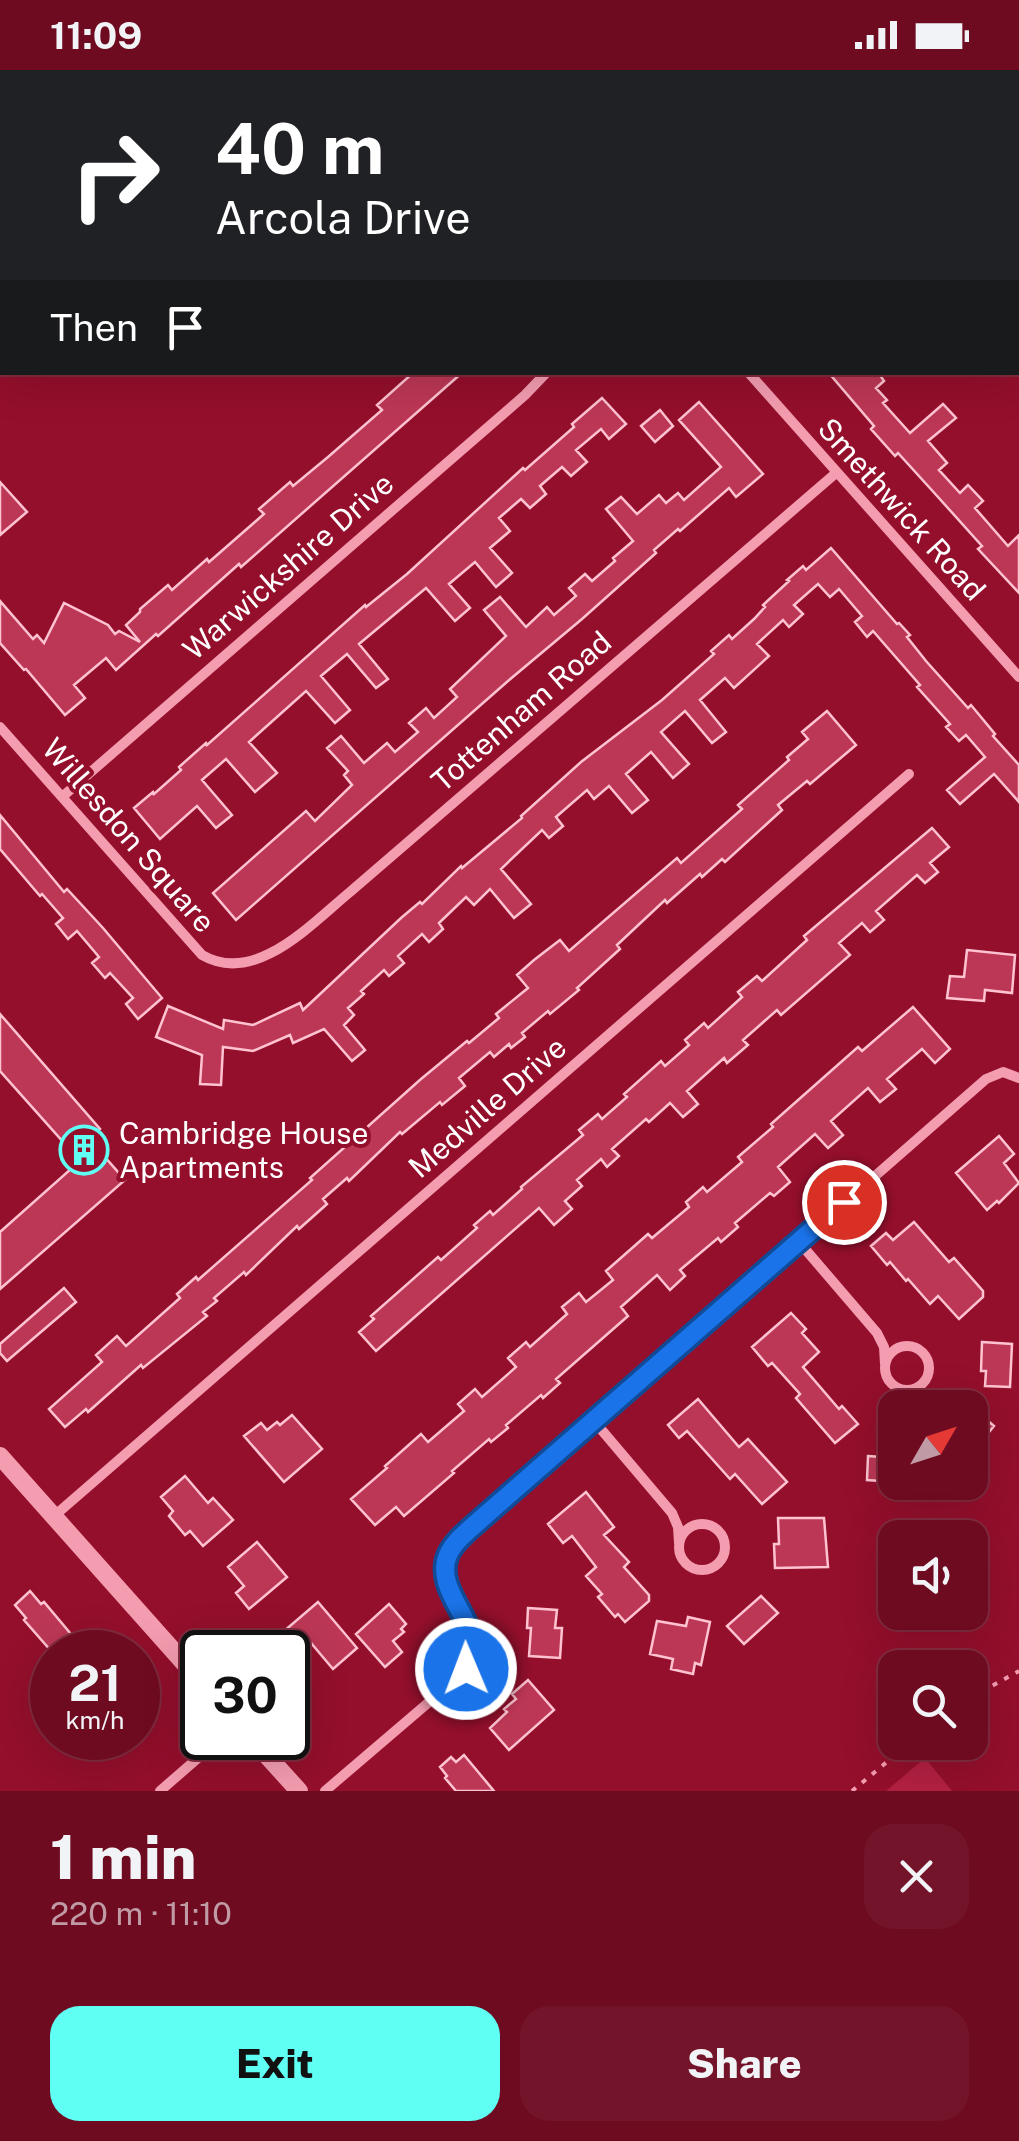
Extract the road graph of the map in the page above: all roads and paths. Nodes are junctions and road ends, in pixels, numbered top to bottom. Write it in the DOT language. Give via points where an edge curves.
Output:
graph roads {
  1 [pos="544,375"];
  2 [pos="751,375"];
  3 [pos="836,473"];
  4 [pos="1019,677"];
  5 [pos="0,727"];
  6 [pos="909,774"];
  7 [pos="62,797"];
  8 [pos="228,966"];
  9 [pos="1019,1078"];
  10 [pos="799,1242"];
  11 [pos="877,1334"];
  12 [pos="906,1346"];
  13 [pos="885,1364"];
  14 [pos="594,1421"];
  15 [pos="0,1456"];
  16 [pos="672,1514"];
  17 [pos="53,1516"];
  18 [pos="700,1524"];
  19 [pos="679,1542"];
  20 [pos="180,1658"];
  21 [pos="1019,1670"];
  22 [pos="988,1688"];
  23 [pos="196,1760"];
  24 [pos="271,1760"];
  25 [pos="889,1760"];
  26 [pos="160,1791"];
  27 [pos="299,1791"];
  28 [pos="325,1791"];
  29 [pos="852,1791"];
  1 -- 7 [label="street, Warwickshire Drive"];
  2 -- 3 [label="street, Smethwick Road"];
  3 -- 4 [label="street, Smethwick Road"];
  3 -- 8 [label="street, Tottenham Road" via="306,928 260,959"];
  5 -- 7 [label="street, Willesdon Square"];
  6 -- 17 [label="street, Medville Drive"];
  7 -- 8 [label="street, Willesdon Square" via="191,946"];
  9 -- 10 [label="street" via="1004,1072 986,1078"];
  10 -- 11 [label="street"];
  10 -- 14 [label="street"];
  11 -- 12 [label="street"];
  11 -- 13 [label="street"];
  12 -- 13 [label="street" via="892,1351"];
  12 -- 13 [label="street" via="929,1360 920,1386 892,1385"];
  14 -- 16 [label="street"];
  14 -- 28 [label="street" via="448,1553 447,1586 473,1638 472,1661"];
  15 -- 17 [label="street"];
  16 -- 18 [label="street"];
  16 -- 19 [label="street"];
  17 -- 20 [label="street"];
  18 -- 19 [label="street"];
  18 -- 19 [label="street" via="723,1539 720,1562 707,1570 692,1568"];
  21 -- 22 [label="path"];
  23 -- 26 [label="street"];
  24 -- 27 [label="street"];
  25 -- 29 [label="path"];
}
